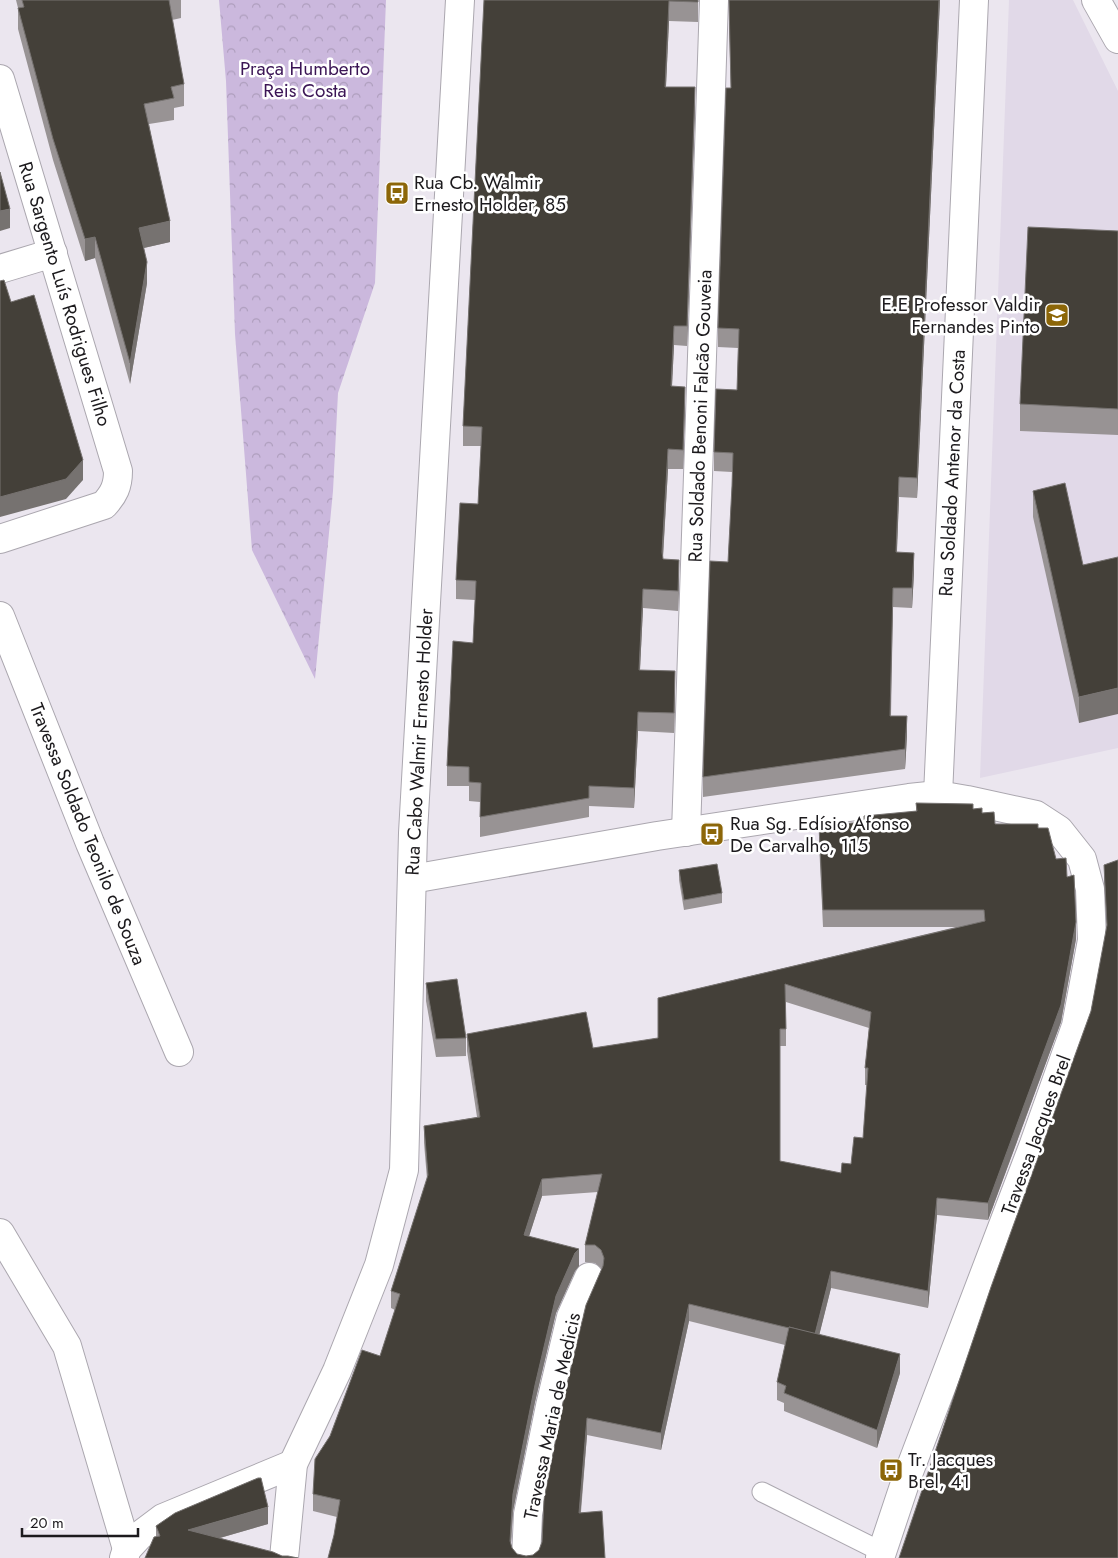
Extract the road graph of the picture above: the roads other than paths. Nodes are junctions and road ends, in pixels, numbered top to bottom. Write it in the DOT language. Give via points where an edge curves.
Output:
graph roads {
  1 [pos="460,0"];
  2 [pos="714,0"];
  3 [pos="974,0"];
  4 [pos="1096,0"];
  5 [pos="1118,39"];
  6 [pos="0,80"];
  7 [pos="53,253"];
  8 [pos="0,269"];
  9 [pos="0,539"];
  10 [pos="0,616"];
  11 [pos="938,795"];
  12 [pos="686,832"];
  13 [pos="412,879"];
  14 [pos="179,1052"];
  15 [pos="0,1233"];
  16 [pos="589,1277"];
  17 [pos="293,1464"];
  18 [pos="762,1492"];
  19 [pos="126,1554"];
  20 [pos="881,1555"];
  21 [pos="284,1558"];
  22 [pos="526,1558"];
  1 -- 13 [label="street, Rua Cabo Walmir Ernesto Holder"];
  2 -- 12 [label="street, Rua Soldado Benoni Falcão Gouveia"];
  3 -- 11 [label="street, Rua Soldado Antenor da Costa"];
  4 -- 5 [label="street"];
  6 -- 7 [label="street, Rua Sargento Luís Rodrigues Filho"];
  7 -- 8 [label="street"];
  7 -- 9 [label="street, Rua Sargento Luís Rodrigues Filho" via="118,470 118,483 104,505"];
  10 -- 14 [label="street, Travessa Soldado Teonilo de Souza" via="90,843"];
  11 -- 12 [label="street, Travessa Jacques Brel"];
  11 -- 20 [label="street, Travessa Jacques Brel" via="1036,815 1059,830 1082,859 1090,889 1092,940 1072,1038 907,1477"];
  12 -- 13 [label="street, Travessa Jacques Brel"];
  13 -- 17 [label="street, Rua Cabo Walmir Ernesto Holder" via="404,1170 379,1266 337,1370"];
  15 -- 19 [label="street" via="67,1346"];
  16 -- 22 [label="street, Travessa Maria de Medicis" via="571,1317 550,1406 528,1514"];
  17 -- 19 [label="street" via="163,1518 140,1536"];
  17 -- 21 [label="street, Rua Cabo Walmir Ernesto Holder"];
  18 -- 20 [label="lane"];
}
